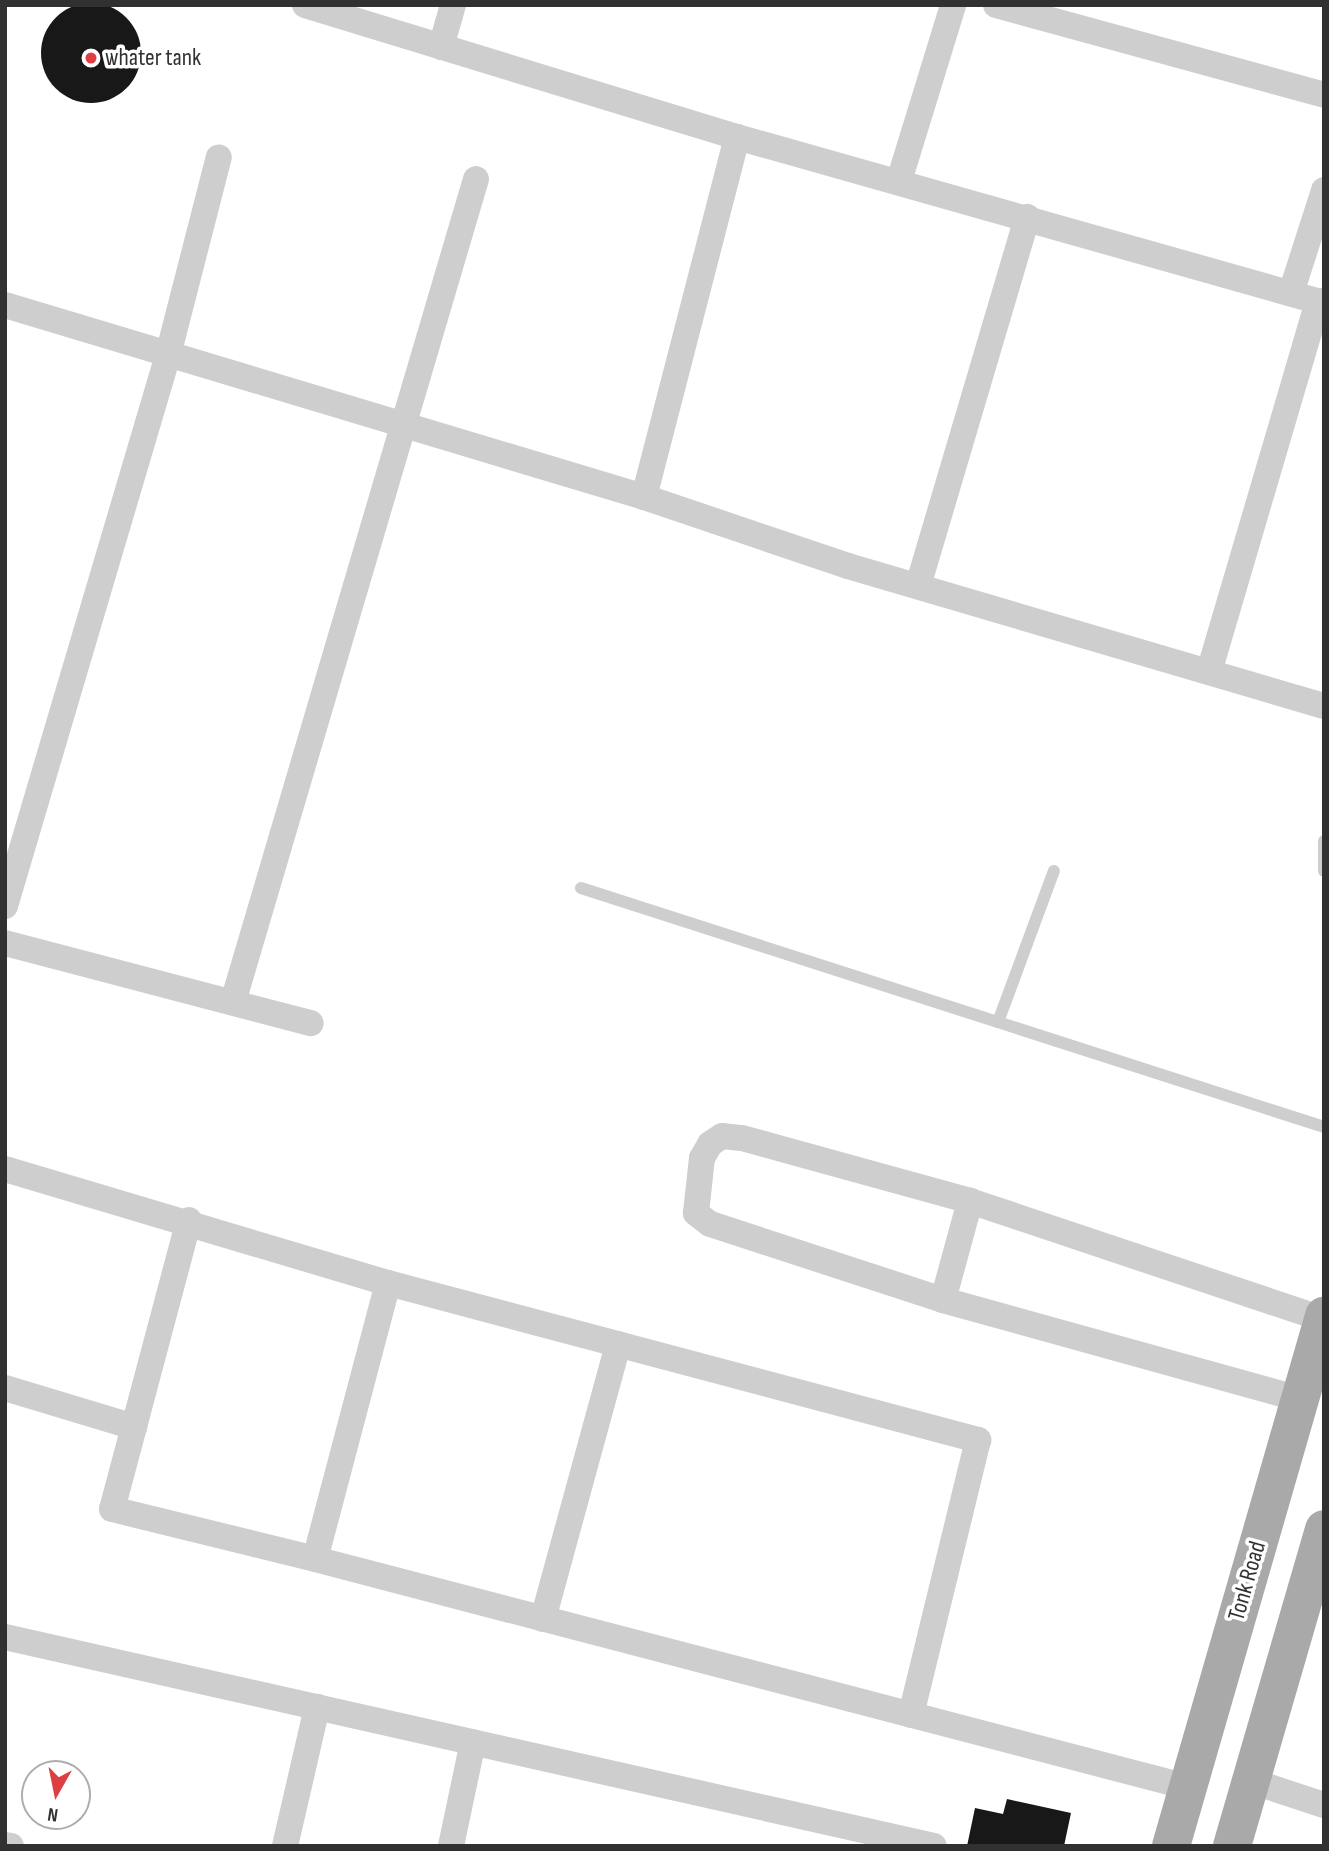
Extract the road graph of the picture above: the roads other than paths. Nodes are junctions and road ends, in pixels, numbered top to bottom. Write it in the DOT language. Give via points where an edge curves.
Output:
graph roads {
  1 [pos="305,5"];
  2 [pos="453,5"];
  3 [pos="953,5"];
  4 [pos="996,5"];
  5 [pos="441,47"];
  6 [pos="1324,95"];
  7 [pos="737,137"];
  8 [pos="219,157"];
  9 [pos="476,179"];
  10 [pos="899,181"];
  11 [pos="1324,190"];
  12 [pos="1027,217"];
  13 [pos="1291,293"];
  14 [pos="1321,302"];
  15 [pos="5,305"];
  16 [pos="168,355"];
  17 [pos="401,425"];
  18 [pos="643,497"];
  19 [pos="918,586"];
  20 [pos="1209,672"];
  21 [pos="1324,706"];
  22 [pos="1324,841"];
  23 [pos="1054,871"];
  24 [pos="1324,871"];
  25 [pos="581,888"];
  26 [pos="5,906"];
  27 [pos="5,943"];
  28 [pos="233,1002"];
  29 [pos="311,1023"];
  30 [pos="998,1023"];
  31 [pos="1324,1127"];
  32 [pos="5,1169"];
  33 [pos="970,1201"];
  34 [pos="189,1220"];
  35 [pos="388,1283"];
  36 [pos="943,1300"];
  37 [pos="1323,1317"];
  38 [pos="618,1344"];
  39 [pos="5,1388"];
  40 [pos="1300,1399"];
  41 [pos="134,1427"];
  42 [pos="1324,1529"];
  43 [pos="315,1559"];
  44 [pos="543,1619"];
  45 [pos="5,1637"];
  46 [pos="317,1707"];
  47 [pos="911,1715"];
  48 [pos="473,1742"];
  49 [pos="1251,1781"];
  50 [pos="1188,1787"];
  51 [pos="1324,1805"];
  52 [pos="5,1844"];
  53 [pos="11,1846"];
  54 [pos="285,1846"];
  55 [pos="451,1846"];
  56 [pos="934,1846"];
  57 [pos="1171,1846"];
  58 [pos="1232,1846"];
  1 -- 5 [label="street"];
  2 -- 5 [label="street"];
  3 -- 10 [label="street"];
  4 -- 6 [label="street"];
  5 -- 7 [label="street"];
  7 -- 10 [label="street"];
  7 -- 18 [label="street"];
  8 -- 16 [label="street"];
  9 -- 17 [label="street"];
  10 -- 12 [label="street"];
  11 -- 13 [label="street"];
  12 -- 13 [label="street"];
  12 -- 19 [label="street"];
  13 -- 14 [label="street"];
  14 -- 20 [label="street"];
  15 -- 16 [label="street"];
  16 -- 17 [label="street"];
  16 -- 26 [label="street"];
  17 -- 18 [label="street"];
  17 -- 28 [label="street"];
  18 -- 19 [label="street"];
  19 -- 20 [label="street"];
  20 -- 21 [label="street"];
  22 -- 24 [label="lane"];
  23 -- 30 [label="lane"];
  25 -- 30 [label="lane"];
  27 -- 28 [label="street"];
  28 -- 29 [label="street"];
  30 -- 31 [label="lane"];
  32 -- 34 [label="street"];
  33 -- 36 [label="street"];
  33 -- 36 [label="street" via="742,1138 722,1136 702,1158 696,1213 709,1224"];
  33 -- 37 [label="street"];
  34 -- 35 [label="street"];
  34 -- 41 [label="street"];
  35 -- 38 [label="street"];
  35 -- 43 [label="street"];
  36 -- 40 [label="street"];
  37 -- 40 [label="main road, Tonk Road"];
  38 -- 44 [label="street"];
  38 -- 47 [label="street" via="978,1440"];
  39 -- 41 [label="street"];
  40 -- 50 [label="main road, Tonk Road"];
  41 -- 43 [label="street" via="112,1509"];
  42 -- 49 [label="main road"];
  43 -- 44 [label="street"];
  44 -- 47 [label="street"];
  45 -- 46 [label="street"];
  46 -- 48 [label="street"];
  46 -- 54 [label="street"];
  47 -- 50 [label="street"];
  48 -- 55 [label="street"];
  48 -- 56 [label="street"];
  49 -- 51 [label="street"];
  49 -- 58 [label="main road"];
  50 -- 57 [label="main road, Tonk Road"];
  52 -- 53 [label="street"];
}
